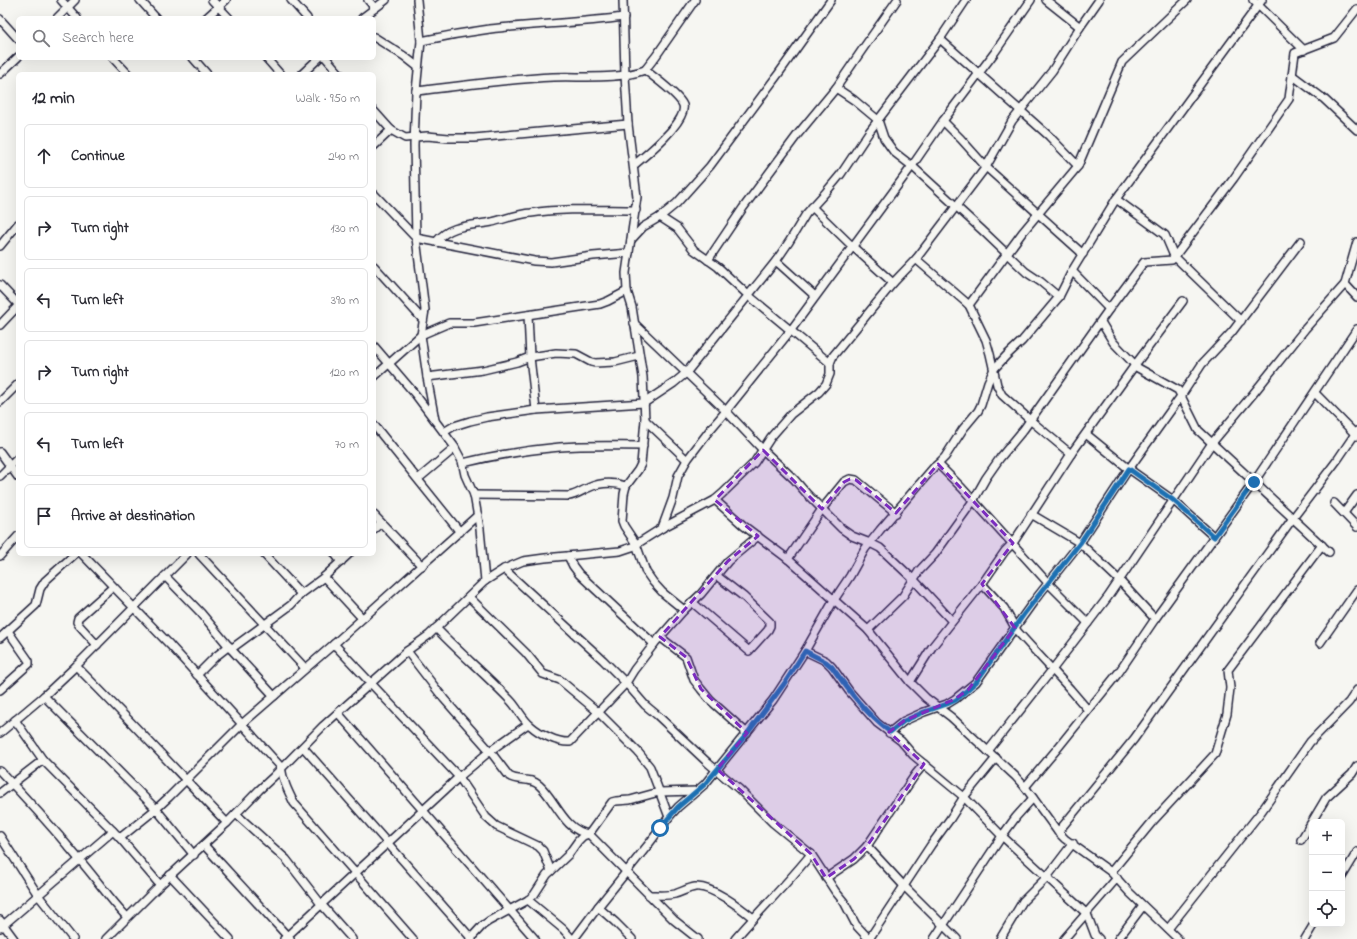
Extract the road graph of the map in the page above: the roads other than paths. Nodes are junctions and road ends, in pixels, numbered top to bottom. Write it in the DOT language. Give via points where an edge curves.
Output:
graph roads {
  1 [pos="61,0"];
  2 [pos="75,0"];
  3 [pos="140,0"];
  4 [pos="212,0"];
  5 [pos="226,0"];
  6 [pos="291,0"];
  7 [pos="368,0"];
  8 [pos="386,0"];
  9 [pos="418,0"];
  10 [pos="623,0"];
  11 [pos="695,0"];
  12 [pos="831,0"];
  13 [pos="966,0"];
  14 [pos="1031,0"];
  15 [pos="1046,0"];
  16 [pos="1099,0"];
  17 [pos="1188,0"];
  18 [pos="895,1"];
  19 [pos="1258,2"];
  20 [pos="218,6"];
  21 [pos="67,7"];
  22 [pos="375,8"];
  23 [pos="1357,9"];
  24 [pos="59,16"];
  25 [pos="75,16"];
  26 [pos="154,16"];
  27 [pos="208,16"];
  28 [pos="227,16"];
  29 [pos="305,16"];
  30 [pos="365,16"];
  31 [pos="624,17"];
  32 [pos="0,19"];
  33 [pos="1080,27"];
  34 [pos="16,37"];
  35 [pos="376,38"];
  36 [pos="940,39"];
  37 [pos="421,41"];
  38 [pos="1304,50"];
  39 [pos="16,59"];
  40 [pos="115,60"];
  41 [pos="195,60"];
  42 [pos="268,60"];
  43 [pos="317,60"];
  44 [pos="328,60"];
  45 [pos="418,67"];
  46 [pos="645,70"];
  47 [pos="126,72"];
  48 [pos="205,72"];
  49 [pos="278,72"];
  50 [pos="304,72"];
  51 [pos="338,72"];
  52 [pos="979,73"];
  53 [pos="0,74"];
  54 [pos="625,75"];
  55 [pos="1292,75"];
  56 [pos="836,88"];
  57 [pos="416,91"];
  58 [pos="1020,110"];
  59 [pos="376,113"];
  60 [pos="878,120"];
  61 [pos="943,121"];
  62 [pos="628,124"];
  63 [pos="391,130"];
  64 [pos="1357,130"];
  65 [pos="414,138"];
  66 [pos="376,144"];
  67 [pos="634,165"];
  68 [pos="912,166"];
  69 [pos="1078,166"];
  70 [pos="986,167"];
  71 [pos="376,196"];
  72 [pos="1116,199"];
  73 [pos="812,207"];
  74 [pos="955,207"];
  75 [pos="636,210"];
  76 [pos="1038,213"];
  77 [pos="660,217"];
  78 [pos="16,226"];
  79 [pos="416,238"];
  80 [pos="631,240"];
  81 [pos="1301,241"];
  82 [pos="436,242"];
  83 [pos="1357,242"];
  84 [pos="0,246"];
  85 [pos="852,246"];
  86 [pos="629,253"];
  87 [pos="1006,253"];
  88 [pos="1083,254"];
  89 [pos="1174,256"];
  90 [pos="916,259"];
  91 [pos="708,260"];
  92 [pos="776,261"];
  93 [pos="376,268"];
  94 [pos="1072,271"];
  95 [pos="893,283"];
  96 [pos="0,284"];
  97 [pos="1345,284"];
  98 [pos="627,291"];
  99 [pos="748,295"];
  100 [pos="815,296"];
  101 [pos="1059,297"];
  102 [pos="1357,297"];
  103 [pos="1183,301"];
  104 [pos="16,303"];
  105 [pos="969,306"];
  106 [pos="16,307"];
  107 [pos="1109,309"];
  108 [pos="528,315"];
  109 [pos="422,320"];
  110 [pos="1241,321"];
  111 [pos="1101,322"];
  112 [pos="634,323"];
  113 [pos="0,325"];
  114 [pos="1357,329"];
  115 [pos="791,330"];
  116 [pos="421,335"];
  117 [pos="376,348"];
  118 [pos="530,356"];
  119 [pos="639,356"];
  120 [pos="830,363"];
  121 [pos="389,364"];
  122 [pos="1135,365"];
  123 [pos="994,369"];
  124 [pos="686,373"];
  125 [pos="376,375"];
  126 [pos="427,377"];
  127 [pos="16,386"];
  128 [pos="1315,392"];
  129 [pos="1181,396"];
  130 [pos="0,402"];
  131 [pos="644,403"];
  132 [pos="536,410"];
  133 [pos="726,411"];
  134 [pos="435,420"];
  135 [pos="645,420"];
  136 [pos="1030,420"];
  137 [pos="376,427"];
  138 [pos="444,432"];
  139 [pos="1356,433"];
  140 [pos="1086,434"];
  141 [pos="1212,443"];
  142 [pos="643,446"];
  143 [pos="455,448"];
  144 [pos="763,450"];
  145 [pos="0,452"];
  146 [pos="1071,454"];
  147 [pos="16,460"];
  148 [pos="687,460"];
  149 [pos="463,463"];
  150 [pos="938,464"];
  151 [pos="9,466"];
  152 [pos="1129,469"];
  153 [pos="16,475"];
  154 [pos="0,476"];
  155 [pos="418,478"];
  156 [pos="1254,482"];
  157 [pos="626,486"];
  158 [pos="474,495"];
  159 [pos="1357,495"];
  160 [pos="714,500"];
  161 [pos="1173,500"];
  162 [pos="973,501"];
  163 [pos="1334,503"];
  164 [pos="822,509"];
  165 [pos="896,513"];
  166 [pos="1344,513"];
  167 [pos="1031,514"];
  168 [pos="478,515"];
  169 [pos="376,517"];
  170 [pos="1293,518"];
  171 [pos="381,523"];
  172 [pos="376,527"];
  173 [pos="1357,527"];
  174 [pos="662,528"];
  175 [pos="460,532"];
  176 [pos="758,536"];
  177 [pos="1214,537"];
  178 [pos="16,538"];
  179 [pos="870,543"];
  180 [pos="1012,543"];
  181 [pos="1080,543"];
  182 [pos="636,544"];
  183 [pos="1322,545"];
  184 [pos="1329,552"];
  185 [pos="0,556"];
  186 [pos="73,556"];
  187 [pos="84,556"];
  188 [pos="185,556"];
  189 [pos="201,556"];
  190 [pos="266,556"];
  191 [pos="336,556"];
  192 [pos="347,556"];
  193 [pos="568,556"];
  194 [pos="788,559"];
  195 [pos="341,562"];
  196 [pos="422,566"];
  197 [pos="504,569"];
  198 [pos="165,576"];
  199 [pos="717,576"];
  200 [pos="324,577"];
  201 [pos="914,580"];
  202 [pos="1119,580"];
  203 [pos="485,581"];
  204 [pos="982,584"];
  205 [pos="1049,584"];
  206 [pos="113,587"];
  207 [pos="1357,590"];
  208 [pos="301,594"];
  209 [pos="469,597"];
  210 [pos="834,600"];
  211 [pos="692,602"];
  212 [pos="134,607"];
  213 [pos="684,610"];
  214 [pos="362,618"];
  215 [pos="1155,619"];
  216 [pos="952,621"];
  217 [pos="1088,623"];
  218 [pos="264,624"];
  219 [pos="436,628"];
  220 [pos="1016,628"];
  221 [pos="868,630"];
  222 [pos="8,631"];
  223 [pos="660,637"];
  224 [pos="0,638"];
  225 [pos="1320,643"];
  226 [pos="334,644"];
  227 [pos="654,644"];
  228 [pos="97,645"];
  229 [pos="230,647"];
  230 [pos="407,651"];
  231 [pos="805,651"];
  232 [pos="76,666"];
  233 [pos="305,668"];
  234 [pos="1052,670"];
  235 [pos="197,675"];
  236 [pos="910,682"];
  237 [pos="370,683"];
  238 [pos="626,683"];
  239 [pos="0,690"];
  240 [pos="1357,690"];
  241 [pos="44,696"];
  242 [pos="274,696"];
  243 [pos="938,708"];
  244 [pos="1088,710"];
  245 [pos="598,712"];
  246 [pos="338,713"];
  247 [pos="15,720"];
  248 [pos="242,724"];
  249 [pos="528,724"];
  250 [pos="890,732"];
  251 [pos="0,733"];
  252 [pos="747,734"];
  253 [pos="303,747"];
  254 [pos="490,751"];
  255 [pos="988,751"];
  256 [pos="996,758"];
  257 [pos="43,760"];
  258 [pos="924,764"];
  259 [pos="1357,766"];
  260 [pos="281,767"];
  261 [pos="717,769"];
  262 [pos="0,771"];
  263 [pos="459,777"];
  264 [pos="185,780"];
  265 [pos="12,783"];
  266 [pos="1025,786"];
  267 [pos="697,791"];
  268 [pos="659,792"];
  269 [pos="0,793"];
  270 [pos="964,797"];
  271 [pos="1033,798"];
  272 [pos="422,809"];
  273 [pos="156,810"];
  274 [pos="236,814"];
  275 [pos="669,817"];
  276 [pos="227,823"];
  277 [pos="114,831"];
  278 [pos="1058,832"];
  279 [pos="589,834"];
  280 [pos="0,836"];
  281 [pos="1002,836"];
  282 [pos="120,838"];
  283 [pos="1301,840"];
  284 [pos="387,843"];
  285 [pos="1073,843"];
  286 [pos="204,845"];
  287 [pos="867,846"];
  288 [pos="1357,852"];
  289 [pos="811,854"];
  290 [pos="194,855"];
  291 [pos="80,860"];
  292 [pos="551,871"];
  293 [pos="356,872"];
  294 [pos="626,872"];
  295 [pos="1111,872"];
  296 [pos="1345,872"];
  297 [pos="170,875"];
  298 [pos="1047,877"];
  299 [pos="826,878"];
  300 [pos="1117,878"];
  301 [pos="160,885"];
  302 [pos="903,885"];
  303 [pos="38,895"];
  304 [pos="649,895"];
  305 [pos="528,900"];
  306 [pos="321,904"];
  307 [pos="1144,906"];
  308 [pos="598,907"];
  309 [pos="509,909"];
  310 [pos="1087,914"];
  311 [pos="127,917"];
  312 [pos="753,918"];
  313 [pos="1,924"];
  314 [pos="943,925"];
  315 [pos="1312,927"];
  316 [pos="1168,929"];
  317 [pos="287,938"];
  318 [pos="14,939"];
  319 [pos="73,939"];
  320 [pos="106,939"];
  321 [pos="230,939"];
  322 [pos="352,939"];
  323 [pos="413,939"];
  324 [pos="471,939"];
  325 [pos="535,939"];
  326 [pos="573,939"];
  327 [pos="632,939"];
  328 [pos="698,939"];
  329 [pos="735,939"];
  330 [pos="869,939"];
  331 [pos="934,939"];
  332 [pos="957,939"];
  333 [pos="1000,939"];
  334 [pos="1064,939"];
  335 [pos="1099,939"];
  336 [pos="1118,939"];
  337 [pos="1178,939"];
  338 [pos="1305,939"];
  1 -- 21 [label="street"];
  2 -- 21 [label="street"];
  3 -- 26 [label="street"];
  4 -- 20 [label="street"];
  5 -- 20 [label="street"];
  6 -- 29 [label="street"];
  7 -- 22 [label="street"];
  8 -- 22 [label="street"];
  9 -- 37 [label="street"];
  10 -- 31 [label="street"];
  11 -- 46 [label="street"];
  12 -- 77 [label="street" via="710,166 677,203"];
  13 -- 36 [label="street"];
  14 -- 52 [label="street"];
  15 -- 33 [label="street"];
  16 -- 33 [label="street"];
  17 -- 69 [label="street" via="1122,62"];
  18 -- 56 [label="street"];
  19 -- 38 [label="street"];
  19 -- 72 [label="street"];
  20 -- 27 [label="street"];
  20 -- 28 [label="street"];
  21 -- 24 [label="street"];
  21 -- 25 [label="street"];
  22 -- 30 [label="street"];
  23 -- 38 [label="street" via="1334,38"];
  31 -- 37 [label="street" via="491,29"];
  31 -- 54 [label="street"];
  32 -- 34 [label="street"];
  33 -- 58 [label="street" via="1052,71"];
  35 -- 45 [label="street"];
  36 -- 52 [label="street"];
  36 -- 60 [label="street"];
  37 -- 45 [label="street"];
  38 -- 55 [label="street" via="1295,53"];
  39 -- 53 [label="street"];
  40 -- 47 [label="street"];
  41 -- 48 [label="street"];
  42 -- 49 [label="street"];
  43 -- 50 [label="street"];
  44 -- 51 [label="street"];
  45 -- 57 [label="street"];
  46 -- 54 [label="street"];
  46 -- 67 [label="street" via="667,88 682,104 683,109 676,124"];
  52 -- 58 [label="street"];
  52 -- 61 [label="street"];
  54 -- 57 [label="street" via="497,80"];
  54 -- 62 [label="street"];
  55 -- 64 [label="street" via="1324,99"];
  55 -- 89 [label="street" via="1289,99 1234,178"];
  56 -- 60 [label="street"];
  56 -- 91 [label="street" via="798,134"];
  57 -- 65 [label="street"];
  58 -- 69 [label="street"];
  58 -- 70 [label="street"];
  59 -- 63 [label="street"];
  60 -- 68 [label="street" via="889,146"];
  60 -- 73 [label="street" via="841,174"];
  61 -- 68 [label="street"];
  61 -- 70 [label="street"];
  62 -- 65 [label="street" via="474,138"];
  62 -- 67 [label="street"];
  63 -- 65 [label="street" via="406,138"];
  63 -- 66 [label="street"];
  65 -- 79 [label="street"];
  67 -- 75 [label="street"];
  68 -- 74 [label="street"];
  68 -- 85 [label="street"];
  69 -- 76 [label="street"];
  70 -- 74 [label="street"];
  70 -- 76 [label="street"];
  71 -- 79 [label="street"];
  72 -- 88 [label="street"];
  72 -- 89 [label="street" via="1165,235"];
  73 -- 85 [label="street"];
  73 -- 92 [label="street"];
  74 -- 87 [label="street"];
  74 -- 90 [label="street"];
  75 -- 80 [label="street"];
  75 -- 82 [label="street" via="550,211 525,214 457,228 441,236"];
  76 -- 87 [label="street"];
  76 -- 88 [label="street"];
  77 -- 80 [label="street" via="643,227"];
  77 -- 91 [label="street" via="677,228 694,250"];
  78 -- 84 [label="street"];
  79 -- 82 [label="street"];
  79 -- 109 [label="street" via="425,310"];
  80 -- 86 [label="street"];
  81 -- 110 [label="street"];
  82 -- 86 [label="street" via="540,262"];
  83 -- 97 [label="street"];
  85 -- 95 [label="street"];
  85 -- 100 [label="street"];
  86 -- 98 [label="street"];
  87 -- 101 [label="street"];
  87 -- 105 [label="street"];
  88 -- 94 [label="street"];
  89 -- 107 [label="street" via="1172,260 1144,262"];
  89 -- 110 [label="street"];
  90 -- 95 [label="street"];
  90 -- 105 [label="street"];
  91 -- 99 [label="street"];
  92 -- 99 [label="street"];
  92 -- 100 [label="street"];
  93 -- 109 [label="street"];
  94 -- 101 [label="street"];
  94 -- 107 [label="street"];
  95 -- 120 [label="street" via="837,350"];
  96 -- 104 [label="street"];
  97 -- 102 [label="street"];
  97 -- 141 [label="street"];
  98 -- 108 [label="street" via="600,304"];
  98 -- 112 [label="street"];
  99 -- 115 [label="street"];
  99 -- 124 [label="street"];
  100 -- 115 [label="street"];
  101 -- 123 [label="street" via="1022,341"];
  103 -- 122 [label="street"];
  105 -- 123 [label="street" via="986,340"];
  106 -- 113 [label="street"];
  107 -- 111 [label="street"];
  108 -- 116 [label="street" via="465,324 449,323"];
  108 -- 118 [label="street"];
  109 -- 116 [label="street"];
  110 -- 129 [label="street" via="1202,364"];
  111 -- 122 [label="street" via="1113,342"];
  111 -- 136 [label="street"];
  112 -- 119 [label="street"];
  112 -- 124 [label="street"];
  114 -- 128 [label="street"];
  115 -- 120 [label="street"];
  115 -- 133 [label="street"];
  116 -- 121 [label="street"];
  116 -- 126 [label="street"];
  117 -- 121 [label="street"];
  118 -- 119 [label="street" via="556,353 580,355 595,363 615,362"];
  118 -- 126 [label="street" via="517,362 482,370"];
  118 -- 132 [label="street"];
  119 -- 131 [label="street"];
  120 -- 144 [label="street" via="830,374 820,392 792,414"];
  121 -- 125 [label="street"];
  121 -- 134 [label="street"];
  122 -- 129 [label="street" via="1178,390"];
  122 -- 140 [label="street"];
  123 -- 136 [label="street" via="1002,395"];
  123 -- 150 [label="street" via="978,411"];
  124 -- 131 [label="street"];
  124 -- 133 [label="street"];
  126 -- 134 [label="street"];
  127 -- 130 [label="street"];
  128 -- 139 [label="street"];
  128 -- 156 [label="street"];
  129 -- 141 [label="street" via="1198,430"];
  129 -- 152 [label="street"];
  131 -- 132 [label="street"];
  131 -- 135 [label="street"];
  132 -- 138 [label="street" via="488,416 454,426"];
  133 -- 144 [label="street"];
  133 -- 148 [label="street"];
  134 -- 138 [label="street"];
  135 -- 142 [label="street"];
  135 -- 148 [label="street"];
  136 -- 146 [label="street"];
  136 -- 162 [label="street" via="986,478"];
  137 -- 155 [label="street"];
  138 -- 143 [label="street"];
  139 -- 170 [label="street"];
  140 -- 146 [label="street"];
  140 -- 152 [label="street"];
  141 -- 156 [label="street"];
  141 -- 161 [label="street"];
  142 -- 149 [label="street" via="546,448"];
  142 -- 157 [label="street" via="641,464"];
  143 -- 149 [label="street"];
  143 -- 155 [label="street"];
  144 -- 160 [label="street" via="754,463"];
  144 -- 164 [label="street"];
  145 -- 151 [label="street"];
  146 -- 167 [label="street"];
  147 -- 151 [label="street"];
  148 -- 174 [label="street" via="678,476"];
  149 -- 158 [label="street" via="465,475"];
  150 -- 162 [label="street"];
  150 -- 165 [label="street"];
  151 -- 153 [label="street"];
  151 -- 154 [label="street"];
  152 -- 161 [label="street"];
  152 -- 181 [label="street"];
  155 -- 175 [label="street"];
  156 -- 170 [label="street"];
  156 -- 177 [label="street"];
  157 -- 158 [label="street" via="605,483 569,496"];
  157 -- 182 [label="street" via="622,521"];
  158 -- 168 [label="street"];
  159 -- 166 [label="street"];
  160 -- 174 [label="street"];
  160 -- 176 [label="street"];
  161 -- 177 [label="street"];
  161 -- 202 [label="street"];
  162 -- 180 [label="street"];
  162 -- 201 [label="street"];
  163 -- 166 [label="street"];
  164 -- 165 [label="street" via="844,482 850,479 856,480"];
  164 -- 179 [label="street" via="852,536"];
  164 -- 194 [label="street"];
  165 -- 179 [label="street"];
  166 -- 173 [label="street"];
  167 -- 180 [label="street"];
  167 -- 181 [label="street"];
  168 -- 175 [label="street"];
  168 -- 203 [label="street"];
  169 -- 171 [label="street"];
  170 -- 183 [label="street"];
  170 -- 278 [label="street" via="1134,739"];
  171 -- 172 [label="street"];
  171 -- 196 [label="street"];
  174 -- 182 [label="street"];
  175 -- 196 [label="street"];
  176 -- 194 [label="street"];
  176 -- 199 [label="street" via="728,561"];
  177 -- 215 [label="street"];
  178 -- 185 [label="street"];
  179 -- 201 [label="street" via="880,548"];
  179 -- 210 [label="street"];
  180 -- 204 [label="street"];
  180 -- 205 [label="street"];
  181 -- 202 [label="street"];
  181 -- 205 [label="street"];
  182 -- 193 [label="street" via="620,551"];
  182 -- 213 [label="street" via="646,572 653,582"];
  183 -- 184 [label="street"];
  183 -- 295 [label="street" via="1228,670 1230,688 1227,714 1215,754 1153,820"];
  186 -- 222 [label="street" via="45,581 36,605"];
  187 -- 206 [label="street"];
  188 -- 198 [label="street"];
  189 -- 218 [label="street"];
  190 -- 208 [label="street"];
  191 -- 195 [label="street"];
  192 -- 195 [label="street"];
  193 -- 197 [label="street" via="523,561"];
  193 -- 227 [label="street" via="579,574"];
  194 -- 210 [label="street"];
  195 -- 200 [label="street"];
  196 -- 214 [label="street"];
  197 -- 203 [label="street"];
  197 -- 238 [label="street"];
  198 -- 212 [label="street"];
  198 -- 229 [label="street"];
  199 -- 211 [label="street"];
  199 -- 211 [label="street" via="770,622 768,630 758,642 749,651"];
  200 -- 208 [label="street"];
  200 -- 214 [label="street"];
  201 -- 216 [label="street"];
  201 -- 221 [label="street" via="903,596"];
  202 -- 215 [label="street"];
  202 -- 217 [label="street"];
  203 -- 209 [label="street"];
  204 -- 216 [label="street"];
  204 -- 220 [label="street" via="1004,608"];
  205 -- 217 [label="street"];
  205 -- 220 [label="street"];
  206 -- 212 [label="street"];
  206 -- 228 [label="street" via="78,618 79,625"];
  207 -- 225 [label="street"];
  208 -- 218 [label="street" via="291,605"];
  209 -- 219 [label="street"];
  209 -- 245 [label="street" via="526,653 543,674 560,680"];
  210 -- 221 [label="street"];
  210 -- 231 [label="street"];
  211 -- 213 [label="street"];
  212 -- 228 [label="street"];
  212 -- 235 [label="street"];
  213 -- 223 [label="street"];
  214 -- 226 [label="street"];
  215 -- 244 [label="street" via="1119,672"];
  216 -- 236 [label="street"];
  217 -- 234 [label="street"];
  218 -- 229 [label="street"];
  218 -- 233 [label="street"];
  219 -- 230 [label="street"];
  219 -- 249 [label="street" via="516,706"];
  220 -- 234 [label="street"];
  220 -- 243 [label="street" via="976,682 956,700"];
  221 -- 236 [label="street"];
  222 -- 224 [label="street"];
  222 -- 239 [label="street" via="29,664"];
  223 -- 227 [label="street"];
  223 -- 252 [label="street" via="686,657 694,680 701,689"];
  226 -- 233 [label="street"];
  226 -- 237 [label="street"];
  227 -- 238 [label="street"];
  228 -- 232 [label="street"];
  229 -- 235 [label="street" via="215,657"];
  229 -- 242 [label="street"];
  230 -- 237 [label="street"];
  230 -- 254 [label="street" via="444,699"];
  231 -- 250 [label="street" via="832,667 863,708"];
  231 -- 252 [label="street"];
  232 -- 241 [label="street"];
  232 -- 264 [label="street"];
  233 -- 242 [label="street"];
  234 -- 244 [label="street"];
  234 -- 255 [label="street"];
  235 -- 248 [label="street"];
  236 -- 243 [label="street"];
  237 -- 246 [label="street"];
  237 -- 263 [label="street"];
  238 -- 245 [label="street"];
  238 -- 261 [label="street" via="645,705"];
  240 -- 316 [label="street" via="1349,702 1310,742 1261,812"];
  241 -- 247 [label="street"];
  241 -- 273 [label="street"];
  242 -- 248 [label="street"];
  243 -- 250 [label="street" via="904,721"];
  243 -- 255 [label="street"];
  244 -- 266 [label="street"];
  245 -- 249 [label="street" via="570,742 559,741"];
  245 -- 268 [label="street" via="650,767"];
  246 -- 253 [label="street"];
  246 -- 272 [label="street"];
  247 -- 251 [label="street"];
  247 -- 257 [label="street"];
  248 -- 260 [label="street"];
  248 -- 264 [label="street"];
  249 -- 254 [label="street"];
  250 -- 258 [label="street"];
  252 -- 261 [label="street"];
  253 -- 260 [label="street"];
  253 -- 284 [label="street"];
  254 -- 263 [label="street"];
  254 -- 279 [label="street" via="509,776 537,783 571,826 581,833"];
  255 -- 256 [label="street"];
  256 -- 266 [label="street"];
  256 -- 270 [label="street"];
  257 -- 265 [label="street"];
  257 -- 277 [label="street"];
  258 -- 270 [label="street"];
  258 -- 287 [label="street"];
  259 -- 283 [label="street" via="1326,798"];
  260 -- 274 [label="street"];
  260 -- 293 [label="street" via="294,803"];
  261 -- 267 [label="street"];
  261 -- 289 [label="street" via="773,823"];
  262 -- 265 [label="street"];
  263 -- 272 [label="street"];
  263 -- 292 [label="street" via="486,817 496,826 538,846 543,851"];
  264 -- 273 [label="street"];
  264 -- 276 [label="street"];
  265 -- 269 [label="street"];
  265 -- 291 [label="street"];
  266 -- 271 [label="street"];
  267 -- 268 [label="street"];
  267 -- 275 [label="street"];
  268 -- 275 [label="street"];
  268 -- 279 [label="street" via="612,802"];
  270 -- 281 [label="street"];
  270 -- 302 [label="street"];
  271 -- 278 [label="street"];
  271 -- 281 [label="street"];
  272 -- 284 [label="street"];
  272 -- 309 [label="street"];
  273 -- 282 [label="street"];
  273 -- 290 [label="street"];
  274 -- 276 [label="street"];
  274 -- 306 [label="street" via="286,860"];
  275 -- 294 [label="street"];
  276 -- 286 [label="street"];
  277 -- 282 [label="street"];
  277 -- 291 [label="street"];
  278 -- 285 [label="street"];
  279 -- 292 [label="street" via="583,836"];
  279 -- 294 [label="street"];
  280 -- 303 [label="street"];
  281 -- 298 [label="street"];
  281 -- 314 [label="street"];
  282 -- 301 [label="street"];
  284 -- 293 [label="street"];
  284 -- 324 [label="street"];
  285 -- 295 [label="street"];
  285 -- 298 [label="street"];
  286 -- 290 [label="street"];
  286 -- 317 [label="street"];
  287 -- 299 [label="street" via="850,862"];
  287 -- 302 [label="street"];
  288 -- 296 [label="street"];
  289 -- 299 [label="street"];
  289 -- 312 [label="street"];
  290 -- 297 [label="street"];
  291 -- 303 [label="street"];
  291 -- 311 [label="street"];
  292 -- 305 [label="street"];
  293 -- 306 [label="street"];
  293 -- 323 [label="street"];
  294 -- 304 [label="street"];
  294 -- 308 [label="street"];
  295 -- 300 [label="street"];
  297 -- 301 [label="street"];
  297 -- 321 [label="street"];
  298 -- 310 [label="street"];
  298 -- 333 [label="street" via="1023,901"];
  299 -- 330 [label="street" via="844,902 856,925"];
  300 -- 307 [label="street"];
  300 -- 310 [label="street"];
  301 -- 311 [label="street"];
  302 -- 314 [label="street"];
  302 -- 330 [label="street"];
  303 -- 313 [label="street"];
  303 -- 319 [label="street"];
  304 -- 312 [label="street" via="672,895 697,886 714,892"];
  304 -- 328 [label="street"];
  305 -- 309 [label="street"];
  305 -- 326 [label="street"];
  306 -- 317 [label="street"];
  306 -- 322 [label="street"];
  307 -- 316 [label="street"];
  307 -- 336 [label="street"];
  308 -- 326 [label="street"];
  308 -- 327 [label="street"];
  309 -- 324 [label="street" via="482,926"];
  309 -- 325 [label="street"];
  310 -- 334 [label="street"];
  310 -- 335 [label="street"];
  311 -- 320 [label="street"];
  312 -- 329 [label="street"];
  313 -- 318 [label="street"];
  314 -- 331 [label="street"];
  314 -- 332 [label="street"];
  315 -- 338 [label="street"];
  316 -- 337 [label="street"];
}
